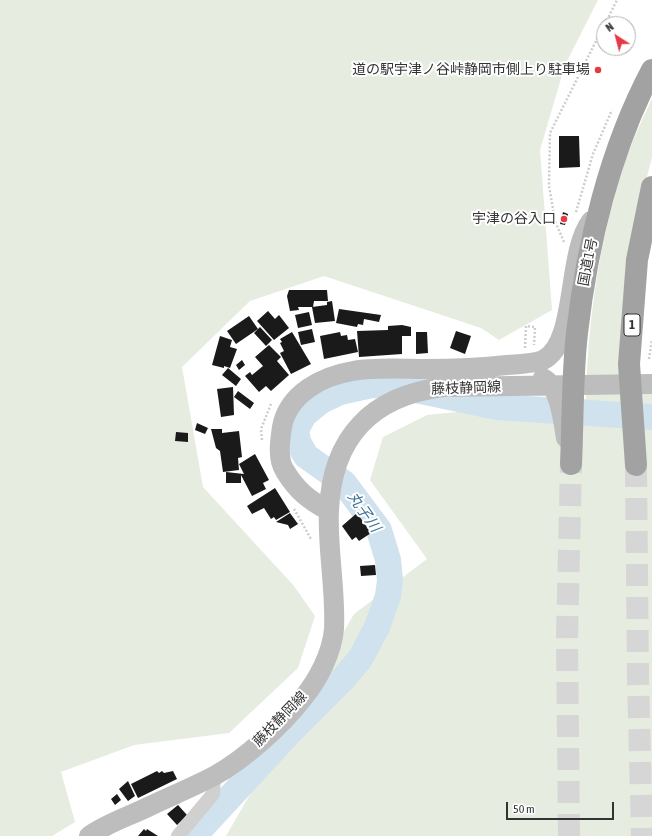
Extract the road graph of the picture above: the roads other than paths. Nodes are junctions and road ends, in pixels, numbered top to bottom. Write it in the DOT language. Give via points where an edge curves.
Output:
graph roads {
  1 [pos="652,70"];
  2 [pos="652,187"];
  3 [pos="600,208"];
  4 [pos="650,209"];
  5 [pos="473,368"];
  6 [pos="652,384"];
  7 [pos="571,464"];
  8 [pos="636,465"];
  9 [pos="329,503"];
  10 [pos="214,776"];
  11 [pos="89,836"];
  12 [pos="178,836"];
  1 -- 3 [label="highway, 国道1号" via="617,153"];
  2 -- 4 [label="highway, 1"];
  3 -- 5 [label="main road" via="586,227 577,255 564,330 556,350 542,360"];
  3 -- 7 [label="highway, 国道1号" via="586,264 576,335"];
  4 -- 8 [label="highway, 1" via="637,260 629,364"];
  5 -- 7 [label="main road" via="533,373 546,380 553,388 561,409"];
  5 -- 9 [label="main road, 藤枝静岡線" via="354,370 315,383 296,399 284,417 280,444 282,467 294,486 311,501"];
  6 -- 9 [label="main road, 藤枝静岡線" via="443,387 419,390 395,399 368,416 355,430 337,461"];
  9 -- 10 [label="main road, 藤枝静岡線" via="334,630 326,661 303,698 270,733"];
  10 -- 11 [label="main road, 藤枝静岡線"];
  10 -- 12 [label="street" via="213,794"];
}
